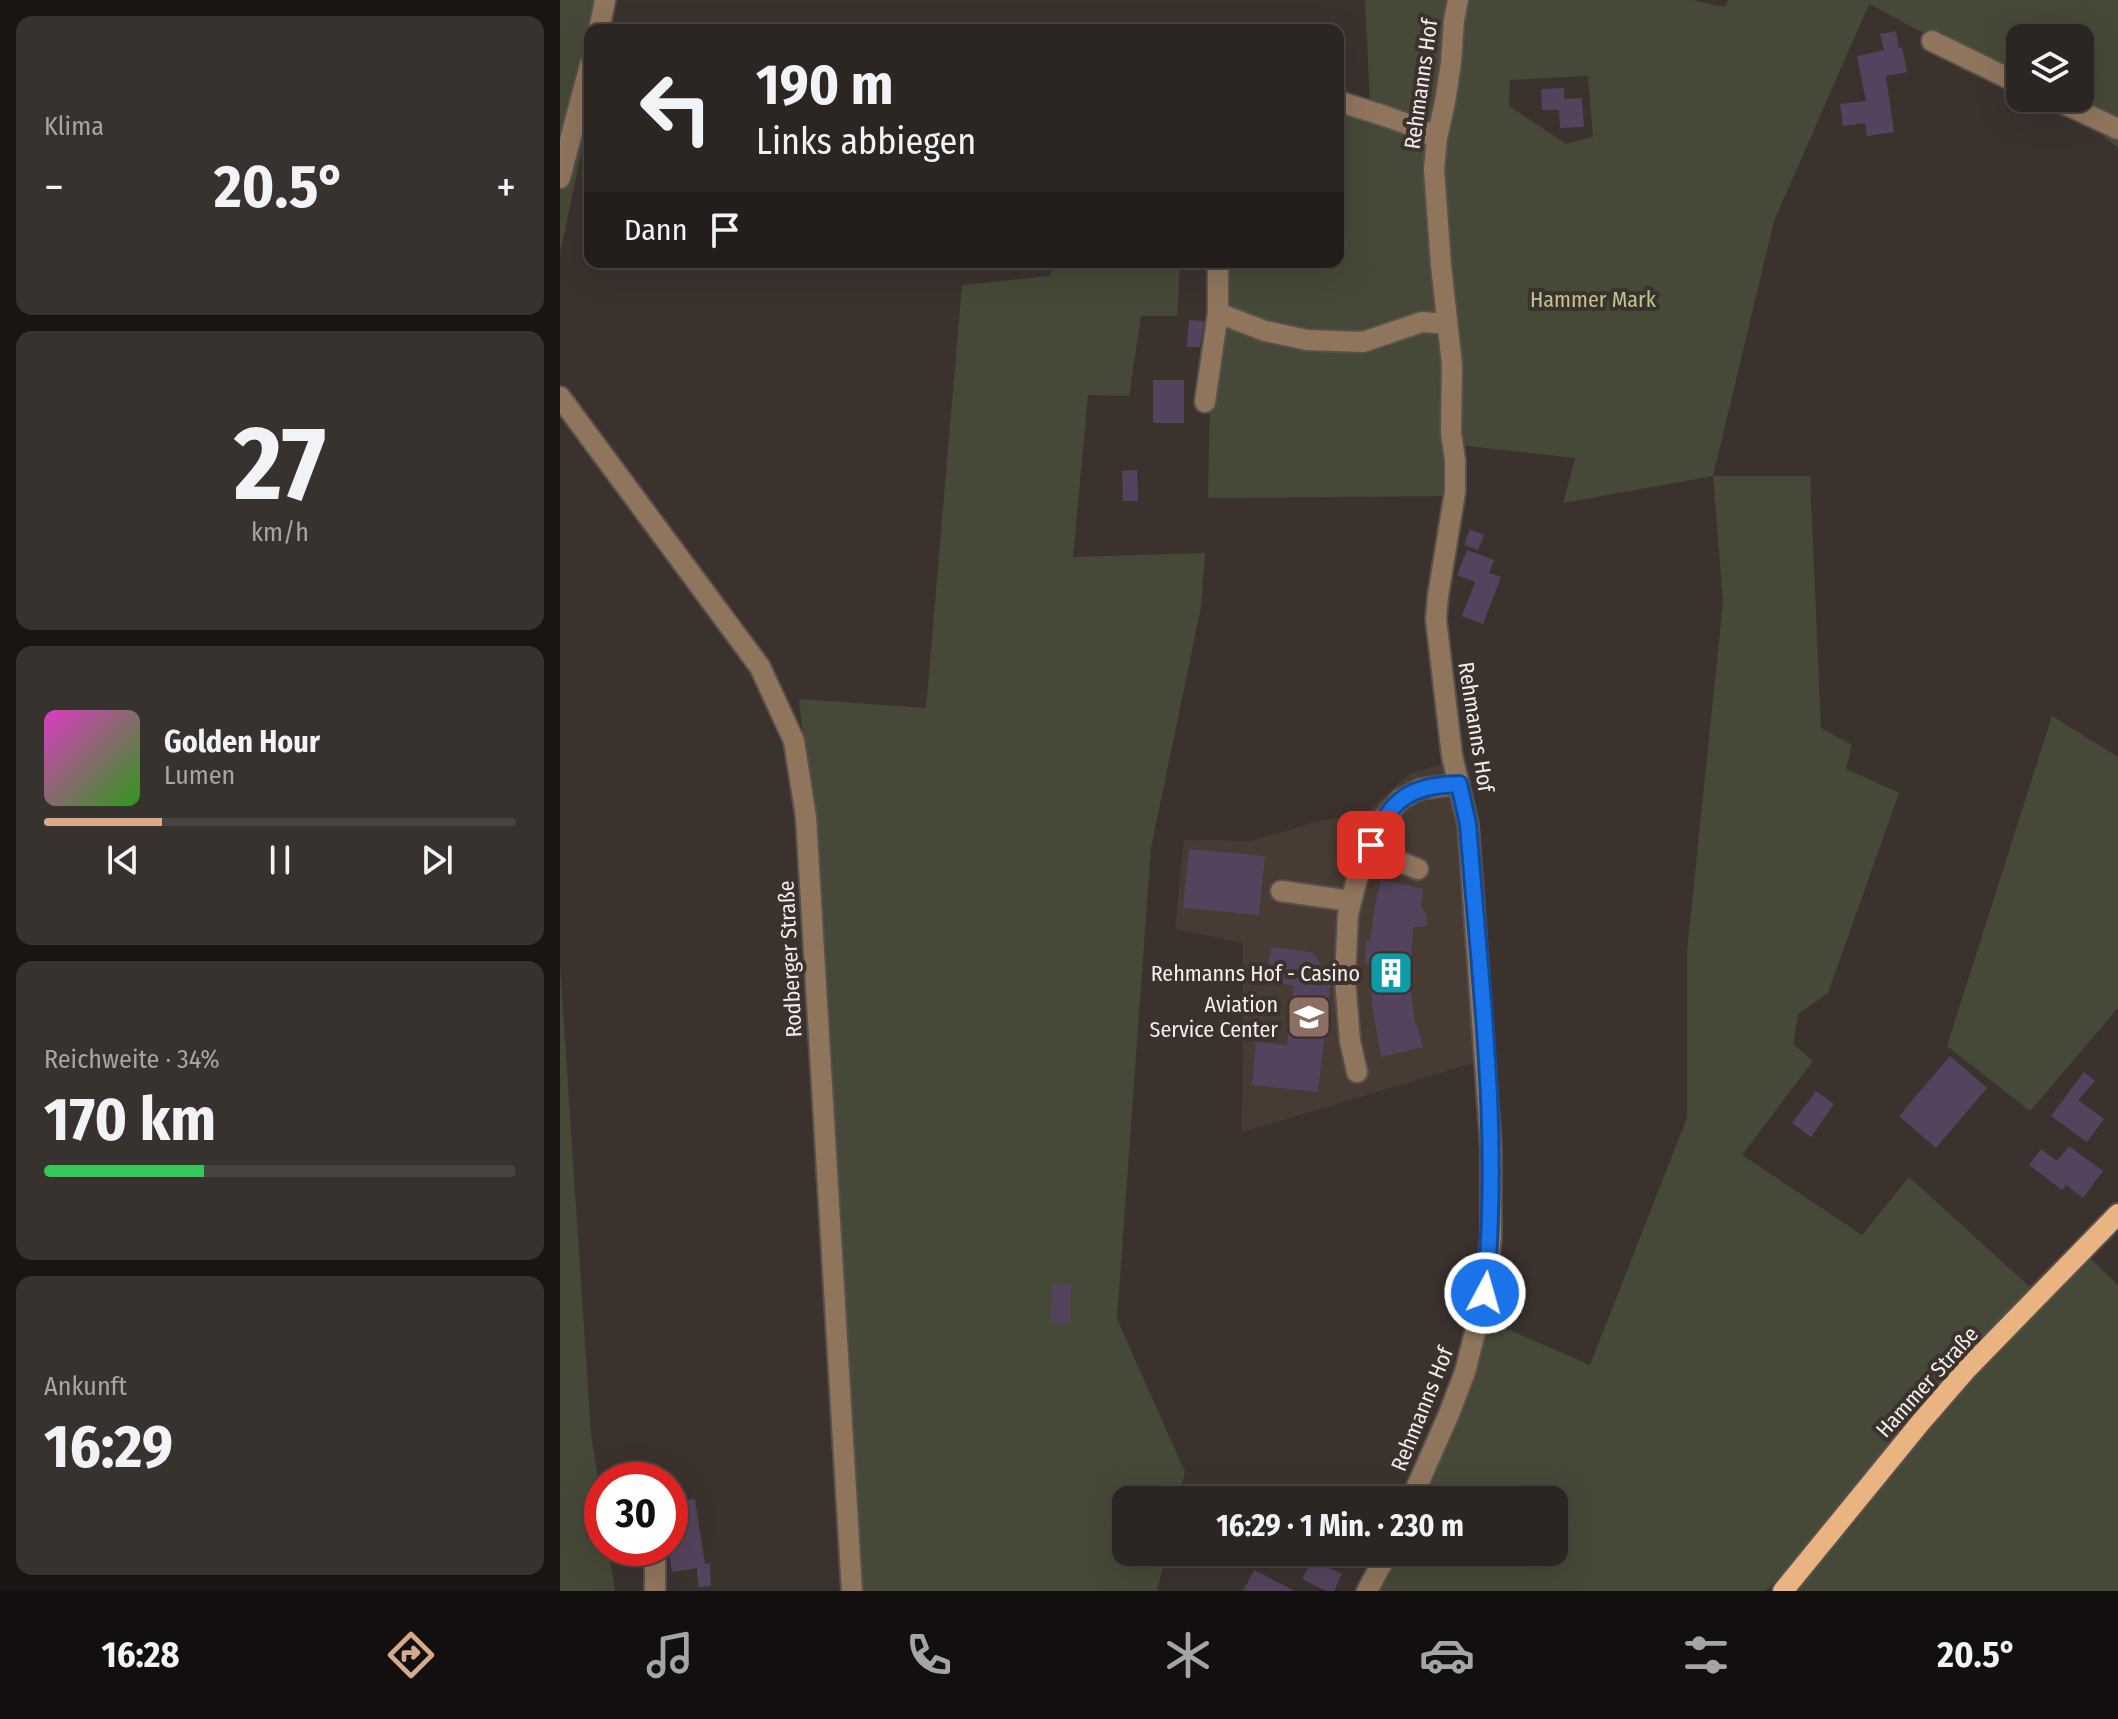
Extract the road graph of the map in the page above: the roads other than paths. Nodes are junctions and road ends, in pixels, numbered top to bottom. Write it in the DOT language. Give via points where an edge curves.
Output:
graph roads {
  1 [pos="605,0"];
  2 [pos="1458,0"];
  3 [pos="600,24"];
  4 [pos="1932,41"];
  5 [pos="2006,77"];
  6 [pos="584,88"];
  7 [pos="1344,103"];
  8 [pos="2082,112"];
  9 [pos="2118,129"];
  10 [pos="1437,138"];
  11 [pos="560,178"];
  12 [pos="1218,268"];
  13 [pos="1218,313"];
  14 [pos="1447,324"];
  15 [pos="560,397"];
  16 [pos="1205,402"];
  17 [pos="1459,784"];
  18 [pos="1371,845"];
  19 [pos="1418,869"];
  20 [pos="1281,891"];
  21 [pos="1350,901"];
  22 [pos="1357,1072"];
  23 [pos="2118,1214"];
  24 [pos="1417,1486"];
  25 [pos="655,1566"];
  26 [pos="1380,1566"];
  27 [pos="655,1591"];
  28 [pos="852,1591"];
  29 [pos="1367,1591"];
  30 [pos="1783,1591"];
  1 -- 3 [label="street"];
  2 -- 10 [label="street, Rehmanns Hof"];
  4 -- 5 [label="street"];
  6 -- 11 [label="street"];
  7 -- 10 [label="street"];
  8 -- 9 [label="street"];
  10 -- 14 [label="street, Rehmanns Hof" via="1434,169"];
  12 -- 13 [label="street"];
  13 -- 14 [label="street" via="1307,340 1363,342 1422,322"];
  13 -- 16 [label="street"];
  14 -- 17 [label="street, Rehmanns Hof" via="1455,492 1436,619"];
  15 -- 28 [label="street, Rodberger Straße" via="760,667 794,741 806,817"];
  17 -- 18 [label="street" via="1420,789 1401,799"];
  17 -- 24 [label="street, Rehmanns Hof" via="1468,824 1486,1058 1491,1237 1485,1293 1465,1372"];
  18 -- 19 [label="street"];
  18 -- 21 [label="street"];
  20 -- 21 [label="street"];
  21 -- 22 [label="street" via="1345,979"];
  23 -- 30 [label="main road, Hammer Straße" via="1967,1369"];
  25 -- 27 [label="street"];
  26 -- 29 [label="street"];
}
